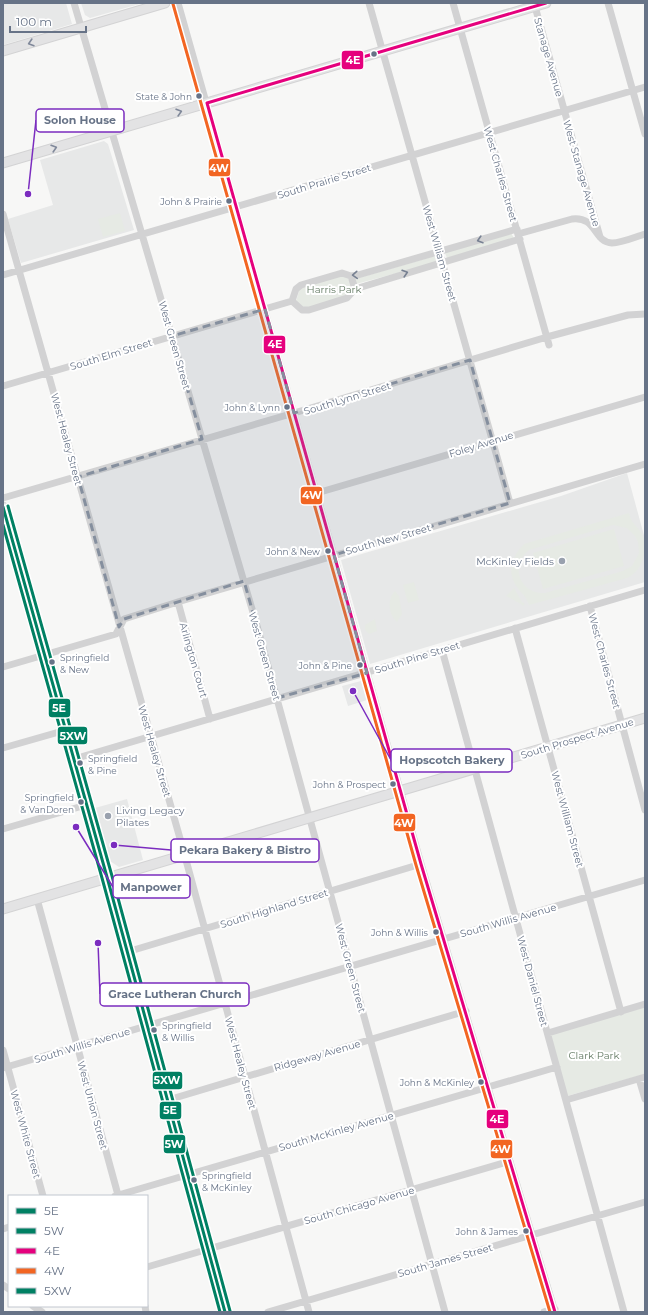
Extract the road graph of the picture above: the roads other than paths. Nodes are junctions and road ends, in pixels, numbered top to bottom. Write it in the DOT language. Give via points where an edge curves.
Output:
graph roads {
  1 [pos="74,3"];
  2 [pos="165,3"];
  3 [pos="178,3"];
  4 [pos="369,3"];
  5 [pos="454,3"];
  6 [pos="546,3"];
  7 [pos="608,3"];
  8 [pos="534,5"];
  9 [pos="81,28"];
  10 [pos="461,28"];
  11 [pos="3,51"];
  12 [pos="383,52"];
  13 [pos="645,87"];
  14 [pos="633,90"];
  15 [pos="207,103"];
  16 [pos="564,110"];
  17 [pos="112,131"];
  18 [pos="490,132"];
  19 [pos="645,134"];
  20 [pos="412,155"];
  21 [pos="3,163"];
  22 [pos="236,207"];
  23 [pos="593,210"];
  24 [pos="3,214"];
  25 [pos="572,219"];
  26 [pos="142,234"];
  27 [pos="518,234"];
  28 [pos="645,234"];
  29 [pos="600,236"];
  30 [pos="440,252"];
  31 [pos="443,262"];
  32 [pos="19,271"];
  33 [pos="3,275"];
  34 [pos="351,276"];
  35 [pos="355,289"];
  36 [pos="292,301"];
  37 [pos="265,310"];
  38 [pos="645,314"];
  39 [pos="172,336"];
  40 [pos="548,341"];
  41 [pos="470,360"];
  42 [pos="48,373"];
  43 [pos="3,386"];
  44 [pos="645,397"];
  45 [pos="294,413"];
  46 [pos="202,439"];
  47 [pos="492,441"];
  48 [pos="645,464"];
  49 [pos="78,477"];
  50 [pos="317,493"];
  51 [pos="3,498"];
  52 [pos="510,503"];
  53 [pos="3,507"];
  54 [pos="334,556"];
  55 [pos="244,582"];
  56 [pos="645,590"];
  57 [pos="178,602"];
  58 [pos="590,606"];
  59 [pos="119,627"];
  60 [pos="515,628"];
  61 [pos="442,650"];
  62 [pos="44,654"];
  63 [pos="3,667"];
  64 [pos="367,673"];
  65 [pos="277,698"];
  66 [pos="210,718"];
  67 [pos="645,718"];
  68 [pos="622,725"];
  69 [pos="66,730"];
  70 [pos="151,737"];
  71 [pos="548,747"];
  72 [pos="3,748"];
  73 [pos="74,759"];
  74 [pos="475,769"];
  75 [pos="400,791"];
  76 [pos="86,805"];
  77 [pos="645,810"];
  78 [pos="310,817"];
  79 [pos="3,829"];
  80 [pos="184,855"];
  81 [pos="421,864"];
  82 [pos="107,877"];
  83 [pos="645,880"];
  84 [pos="330,891"];
  85 [pos="589,896"];
  86 [pos="37,899"];
  87 [pos="3,908"];
  88 [pos="516,918"];
  89 [pos="204,929"];
  90 [pos="444,939"];
  91 [pos="127,952"];
  92 [pos="351,965"];
  93 [pos="224,1002"];
  94 [pos="645,1004"];
  95 [pos="466,1011"];
  96 [pos="621,1012"];
  97 [pos="147,1025"];
  98 [pos="548,1033"];
  99 [pos="371,1040"];
  100 [pos="77,1046"];
  101 [pos="3,1050"];
  102 [pos="557,1066"];
  103 [pos="5,1067"];
  104 [pos="245,1076"];
  105 [pos="642,1078"];
  106 [pos="488,1087"];
  107 [pos="645,1099"];
  108 [pos="168,1100"];
  109 [pos="566,1100"];
  110 [pos="391,1115"];
  111 [pos="265,1152"];
  112 [pos="510,1161"];
  113 [pos="188,1174"];
  114 [pos="412,1190"];
  115 [pos="43,1195"];
  116 [pos="117,1195"];
  117 [pos="120,1195"];
  118 [pos="645,1202"];
  119 [pos="598,1216"];
  120 [pos="285,1226"];
  121 [pos="532,1235"];
  122 [pos="208,1248"];
  123 [pos="432,1264"];
  124 [pos="148,1267"];
  125 [pos="306,1301"];
  126 [pos="34,1308"];
  127 [pos="555,1310"];
  128 [pos="42,1312"];
  129 [pos="225,1312"];
  130 [pos="268,1312"];
  131 [pos="309,1312"];
  132 [pos="445,1312"];
  133 [pos="544,1312"];
  134 [pos="624,1312"];
  1 -- 9 [label="street, West Green Street"];
  2 -- 9 [label="main road"];
  3 -- 15 [label="street"];
  4 -- 12 [label="street, West William Street"];
  5 -- 10 [label="street, West Charles Street"];
  6 -- 8 [label="main road"];
  7 -- 14 [label="street"];
  8 -- 10 [label="main road"];
  8 -- 16 [label="street, Stanage Avenue"];
  9 -- 11 [label="main road, one-way"];
  9 -- 17 [label="street, West Green Street"];
  10 -- 12 [label="main road"];
  10 -- 18 [label="street, West Charles Street"];
  12 -- 15 [label="main road"];
  12 -- 20 [label="street, West William Street"];
  13 -- 14 [label="street, South Prairie Street"];
  14 -- 16 [label="street, South Prairie Street"];
  14 -- 19 [label="street"];
  17 -- 15 [label="main road, one-way"];
  15 -- 22 [label="street"];
  16 -- 18 [label="street, South Prairie Street"];
  16 -- 23 [label="street, West Stanage Avenue"];
  21 -- 17 [label="main road, one-way"];
  17 -- 26 [label="street, West Green Street"];
  18 -- 20 [label="street, South Prairie Street"];
  18 -- 27 [label="street, West Charles Street"];
  20 -- 22 [label="street, South Prairie Street"];
  20 -- 30 [label="street, West William Street"];
  22 -- 26 [label="street, South Prairie Street"];
  22 -- 37 [label="street"];
  23 -- 25 [label="street"];
  23 -- 29 [label="street, West Stanage Avenue"];
  24 -- 32 [label="street, West Healey Street"];
  25 -- 27 [label="street"];
  25 -- 29 [label="street" via="584,219 592,224"];
  26 -- 32 [label="street, South Prairie Street"];
  26 -- 39 [label="street, West Green Street"];
  27 -- 30 [label="street, one-way"];
  27 -- 31 [label="street"];
  27 -- 40 [label="street, West Charles Street"];
  28 -- 29 [label="street" via="613,243 604,241"];
  30 -- 31 [label="street, West William Street"];
  30 -- 34 [label="street, one-way"];
  35 -- 31 [label="street, one-way"];
  31 -- 41 [label="street, West William Street"];
  32 -- 33 [label="street, South Prairie Street"];
  32 -- 42 [label="street, West Healey Street"];
  34 -- 35 [label="street"];
  34 -- 36 [label="street" via="342,274 299,286"];
  35 -- 36 [label="street" via="347,298 309,310 302,310"];
  36 -- 37 [label="street, South Elm Street"];
  37 -- 39 [label="street, South Elm Street"];
  37 -- 45 [label="street"];
  38 -- 40 [label="street, South Lynn Street" via="628,315"];
  39 -- 42 [label="street, South Elm Street"];
  39 -- 46 [label="street, West Green Street"];
  40 -- 41 [label="street, South Lynn Street"];
  41 -- 45 [label="street, South Lynn Street"];
  41 -- 47 [label="street, West William Street"];
  42 -- 43 [label="street, South Elm Street"];
  42 -- 49 [label="street, West Healey Street"];
  44 -- 47 [label="street, Foley Avenue"];
  45 -- 46 [label="street, South Lynn Street"];
  45 -- 50 [label="street"];
  46 -- 49 [label="street, South Lynn Street"];
  46 -- 55 [label="street, West Green Street"];
  47 -- 50 [label="street, Foley Avenue"];
  47 -- 52 [label="street, West William Street"];
  48 -- 52 [label="street, South New Street"];
  49 -- 51 [label="street, South Lynn Street"];
  49 -- 59 [label="street, West Healey Street"];
  50 -- 54 [label="street"];
  52 -- 54 [label="street, South New Street"];
  53 -- 62 [label="main road"];
  54 -- 55 [label="street, South New Street"];
  54 -- 64 [label="street"];
  55 -- 57 [label="street, South New Street"];
  55 -- 65 [label="street, West Green Street"];
  56 -- 58 [label="street, South Pine Street"];
  57 -- 59 [label="street, South New Street" via="124,619"];
  57 -- 66 [label="street, Arlington Court"];
  58 -- 60 [label="street, South Pine Street"];
  58 -- 68 [label="street, West Charles Street"];
  59 -- 62 [label="street, South New Street" via="116,634"];
  59 -- 70 [label="street, West Healey Street"];
  60 -- 61 [label="street, South Pine Street"];
  60 -- 71 [label="street, West William Street"];
  61 -- 64 [label="street, South Pine Street"];
  61 -- 74 [label="street, West Daniel Street"];
  62 -- 63 [label="street, South New Street"];
  62 -- 69 [label="main road"];
  64 -- 65 [label="street, South Pine Street"];
  64 -- 75 [label="street"];
  65 -- 66 [label="street, South Pine Street"];
  65 -- 78 [label="street, West Green Street"];
  66 -- 70 [label="street, South Pine Street"];
  67 -- 68 [label="main road, South Prospect Avenue"];
  68 -- 71 [label="main road, South Prospect Avenue"];
  68 -- 77 [label="street, West Charles Street"];
  69 -- 72 [label="street"];
  69 -- 73 [label="main road"];
  70 -- 73 [label="street, South Pine Street"];
  70 -- 80 [label="street, West Healey Street"];
  71 -- 74 [label="main road, South Prospect Avenue"];
  71 -- 85 [label="street, West William Street"];
  73 -- 76 [label="main road"];
  74 -- 75 [label="main road, South Prospect Avenue"];
  74 -- 88 [label="street, West Daniel Street"];
  75 -- 78 [label="main road, South Prospect Avenue"];
  75 -- 81 [label="street"];
  76 -- 79 [label="street"];
  76 -- 82 [label="main road"];
  78 -- 80 [label="main road, South Prospect Avenue"];
  78 -- 84 [label="street, West Green Street"];
  80 -- 82 [label="main road, South Prospect Avenue"];
  80 -- 89 [label="street, West Healey Street"];
  81 -- 84 [label="street, South Highland Street"];
  81 -- 90 [label="street"];
  82 -- 86 [label="main road, South Prospect Avenue"];
  82 -- 91 [label="main road"];
  83 -- 85 [label="street, South Willis Avenue"];
  84 -- 89 [label="street, South Highland Street"];
  84 -- 92 [label="street, West Green Street"];
  85 -- 88 [label="street, South Willis Avenue"];
  85 -- 96 [label="street, West William Street"];
  86 -- 87 [label="main road, South Prospect Avenue"];
  86 -- 100 [label="street, West Union Street"];
  88 -- 90 [label="street, South Willis Avenue"];
  88 -- 98 [label="street, West Daniel Street"];
  89 -- 91 [label="street, South Highland Street"];
  89 -- 93 [label="street, West Healey Street"];
  90 -- 92 [label="street, South Willis Avenue"];
  90 -- 95 [label="street"];
  91 -- 97 [label="main road"];
  92 -- 93 [label="street, South Willis Avenue"];
  92 -- 99 [label="street, West Green Street"];
  93 -- 97 [label="street, South Willis Avenue"];
  93 -- 104 [label="street, West Healey Street"];
  94 -- 96 [label="street"];
  95 -- 99 [label="street, Ridgeway Avenue"];
  95 -- 106 [label="street"];
  96 -- 98 [label="street"];
  97 -- 100 [label="street, South Willis Avenue"];
  97 -- 108 [label="main road"];
  98 -- 102 [label="street, West Daniel Street"];
  99 -- 104 [label="street, Ridgeway Avenue"];
  99 -- 110 [label="street, West Green Street"];
  100 -- 103 [label="street, South Willis Avenue"];
  100 -- 116 [label="street, West Union Street"];
  101 -- 103 [label="street, West White Street"];
  102 -- 106 [label="street, South McKinley Avenue"];
  102 -- 109 [label="street, West Daniel Street"];
  103 -- 115 [label="street, West White Street"];
  104 -- 108 [label="street, Ridgeway Avenue"];
  104 -- 111 [label="street, West Healey Street"];
  105 -- 107 [label="street"];
  105 -- 109 [label="street"];
  106 -- 110 [label="street, South McKinley Avenue"];
  106 -- 112 [label="street"];
  108 -- 113 [label="main road"];
  109 -- 119 [label="street, West Daniel Street"];
  110 -- 111 [label="street, South McKinley Avenue"];
  110 -- 114 [label="street, West Green Street"];
  111 -- 113 [label="street, South McKinley Avenue"];
  111 -- 120 [label="street, West Healey Street"];
  112 -- 114 [label="street, South Chicago Avenue"];
  112 -- 121 [label="street"];
  113 -- 117 [label="street, South McKinley Avenue"];
  113 -- 122 [label="main road"];
  114 -- 120 [label="street, South Chicago Avenue"];
  114 -- 123 [label="street, West Green Street"];
  118 -- 119 [label="street, South James Street"];
  119 -- 121 [label="street, South James Street"];
  119 -- 134 [label="street, West Daniel Street"];
  120 -- 122 [label="street, South Chicago Avenue"];
  120 -- 125 [label="street, West Healey Street"];
  121 -- 123 [label="street, South James Street"];
  121 -- 127 [label="street"];
  122 -- 124 [label="street, South Chicago Avenue"];
  122 -- 129 [label="main road"];
  123 -- 125 [label="street, South James Street"];
  123 -- 132 [label="street, West Green Street"];
  125 -- 130 [label="street, South James Street"];
  125 -- 131 [label="street, West Healey Street"];
  126 -- 128 [label="street"];
  127 -- 133 [label="street"];
}
